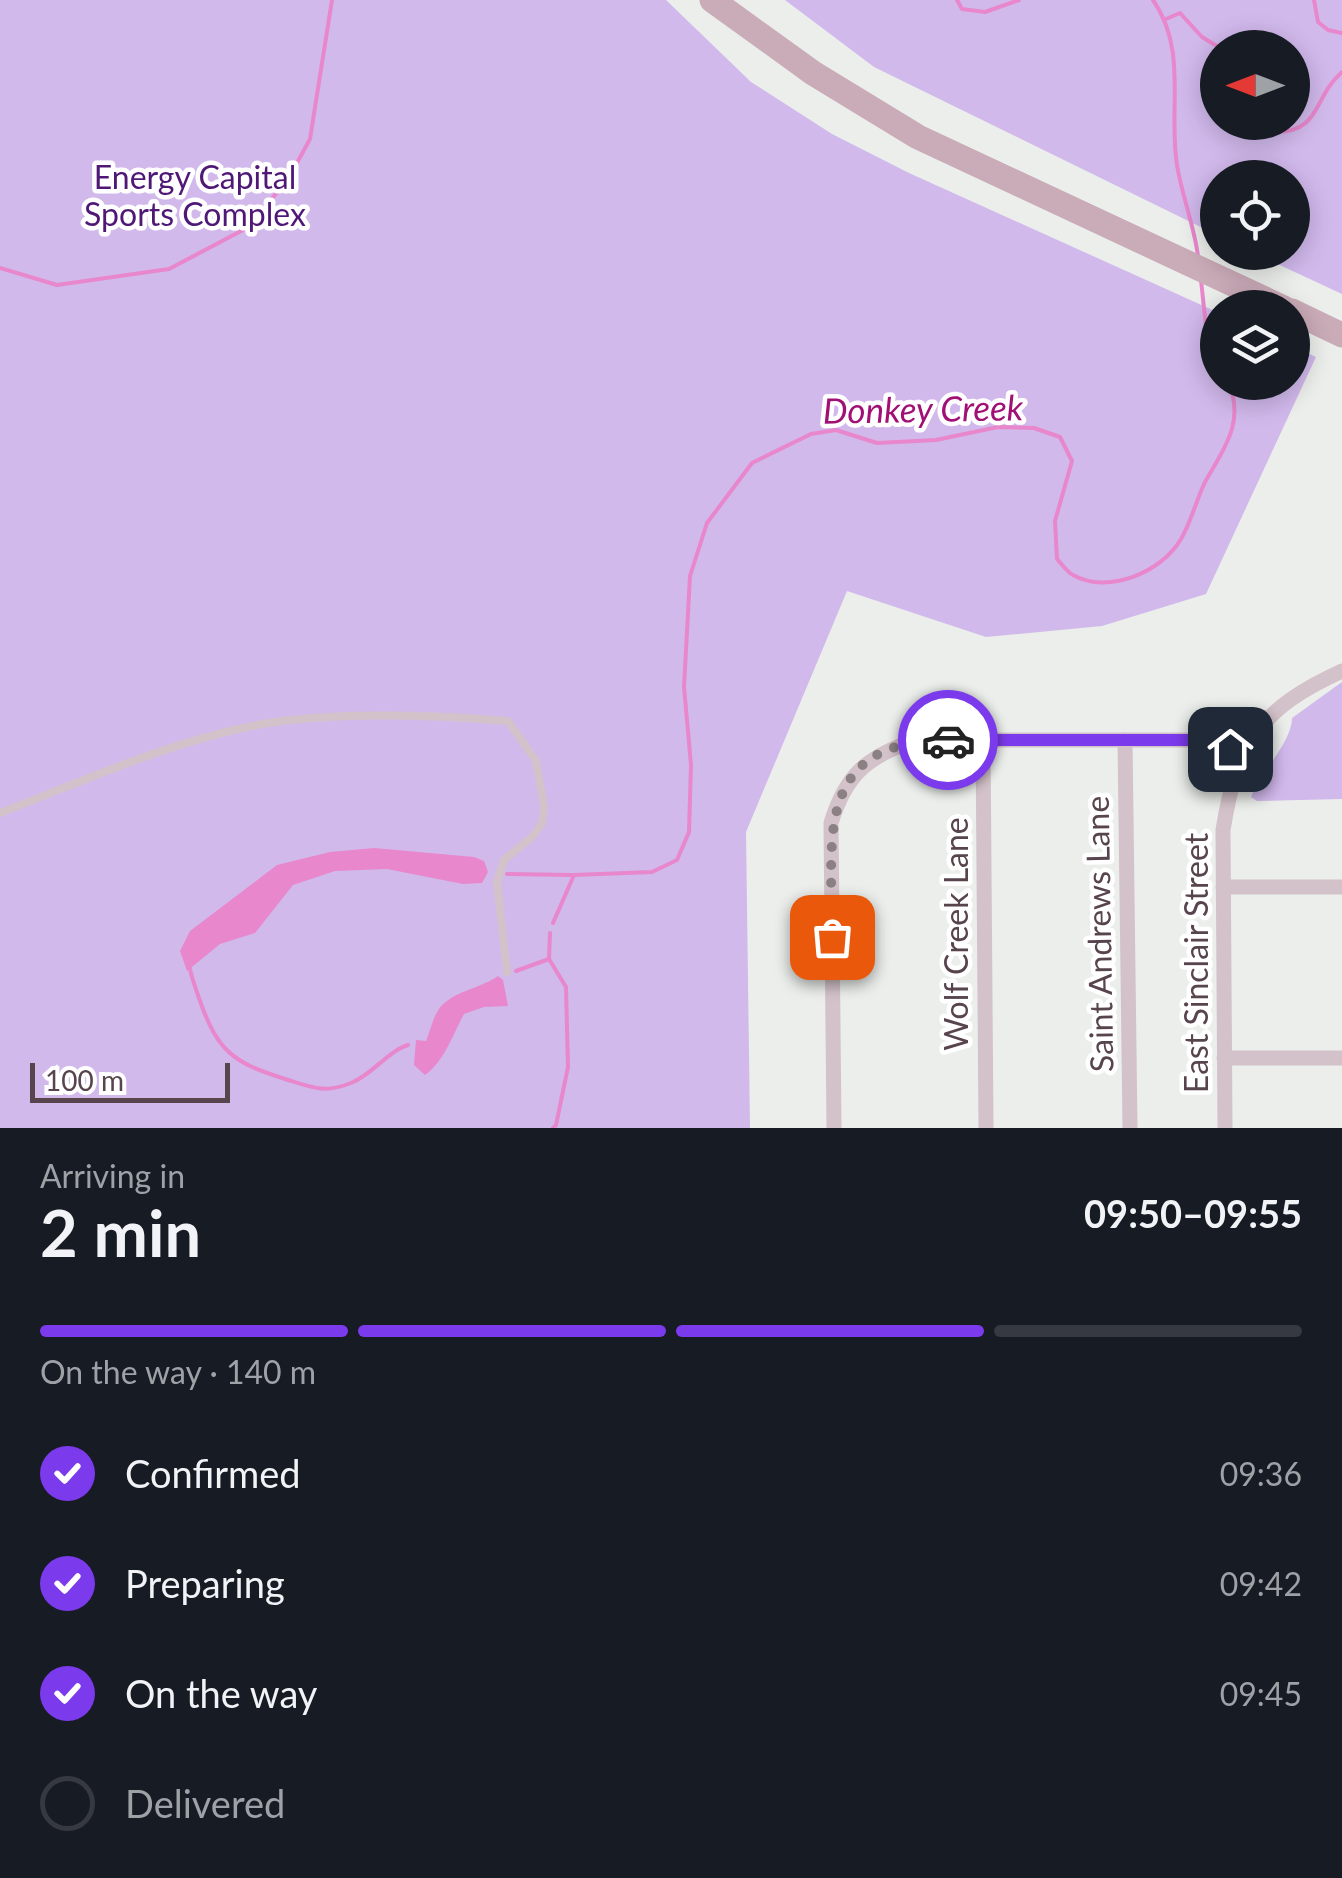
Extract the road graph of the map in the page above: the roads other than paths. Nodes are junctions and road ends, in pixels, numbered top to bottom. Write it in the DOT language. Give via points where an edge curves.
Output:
graph roads {
  1 [pos="712,0"];
  2 [pos="1247,290"];
  3 [pos="1310,320"];
  4 [pos="1342,335"];
  5 [pos="1342,671"];
  6 [pos="983,740"];
  7 [pos="1125,740"];
  8 [pos="1244,752"];
  9 [pos="0,813"];
  10 [pos="1223,887"];
  11 [pos="1342,887"];
  12 [pos="508,972"];
  13 [pos="1224,1058"];
  14 [pos="1342,1058"];
  15 [pos="834,1128"];
  16 [pos="986,1128"];
  17 [pos="1130,1128"];
  18 [pos="1225,1128"];
  1 -- 2 [label="main road" via="813,74 918,137"];
  3 -- 4 [label="main road"];
  5 -- 8 [label="street, East Sinclair Street" via="1300,690 1264,720"];
  6 -- 7 [label="street"];
  6 -- 15 [label="street" via="915,740 884,751 840,795 832,823"];
  6 -- 16 [label="street, Wolf Creek Lane"];
  7 -- 8 [label="street" via="1189,740"];
  7 -- 17 [label="street, Saint Andrews Lane"];
  8 -- 10 [label="street, East Sinclair Street" via="1226,810"];
  9 -- 12 [label="lane" via="247,727 419,716 508,721 536,761 544,807 542,823 504,860 497,882"];
  10 -- 11 [label="street"];
  10 -- 13 [label="street, East Sinclair Street"];
  13 -- 14 [label="street"];
  13 -- 18 [label="street, East Sinclair Street"];
}
